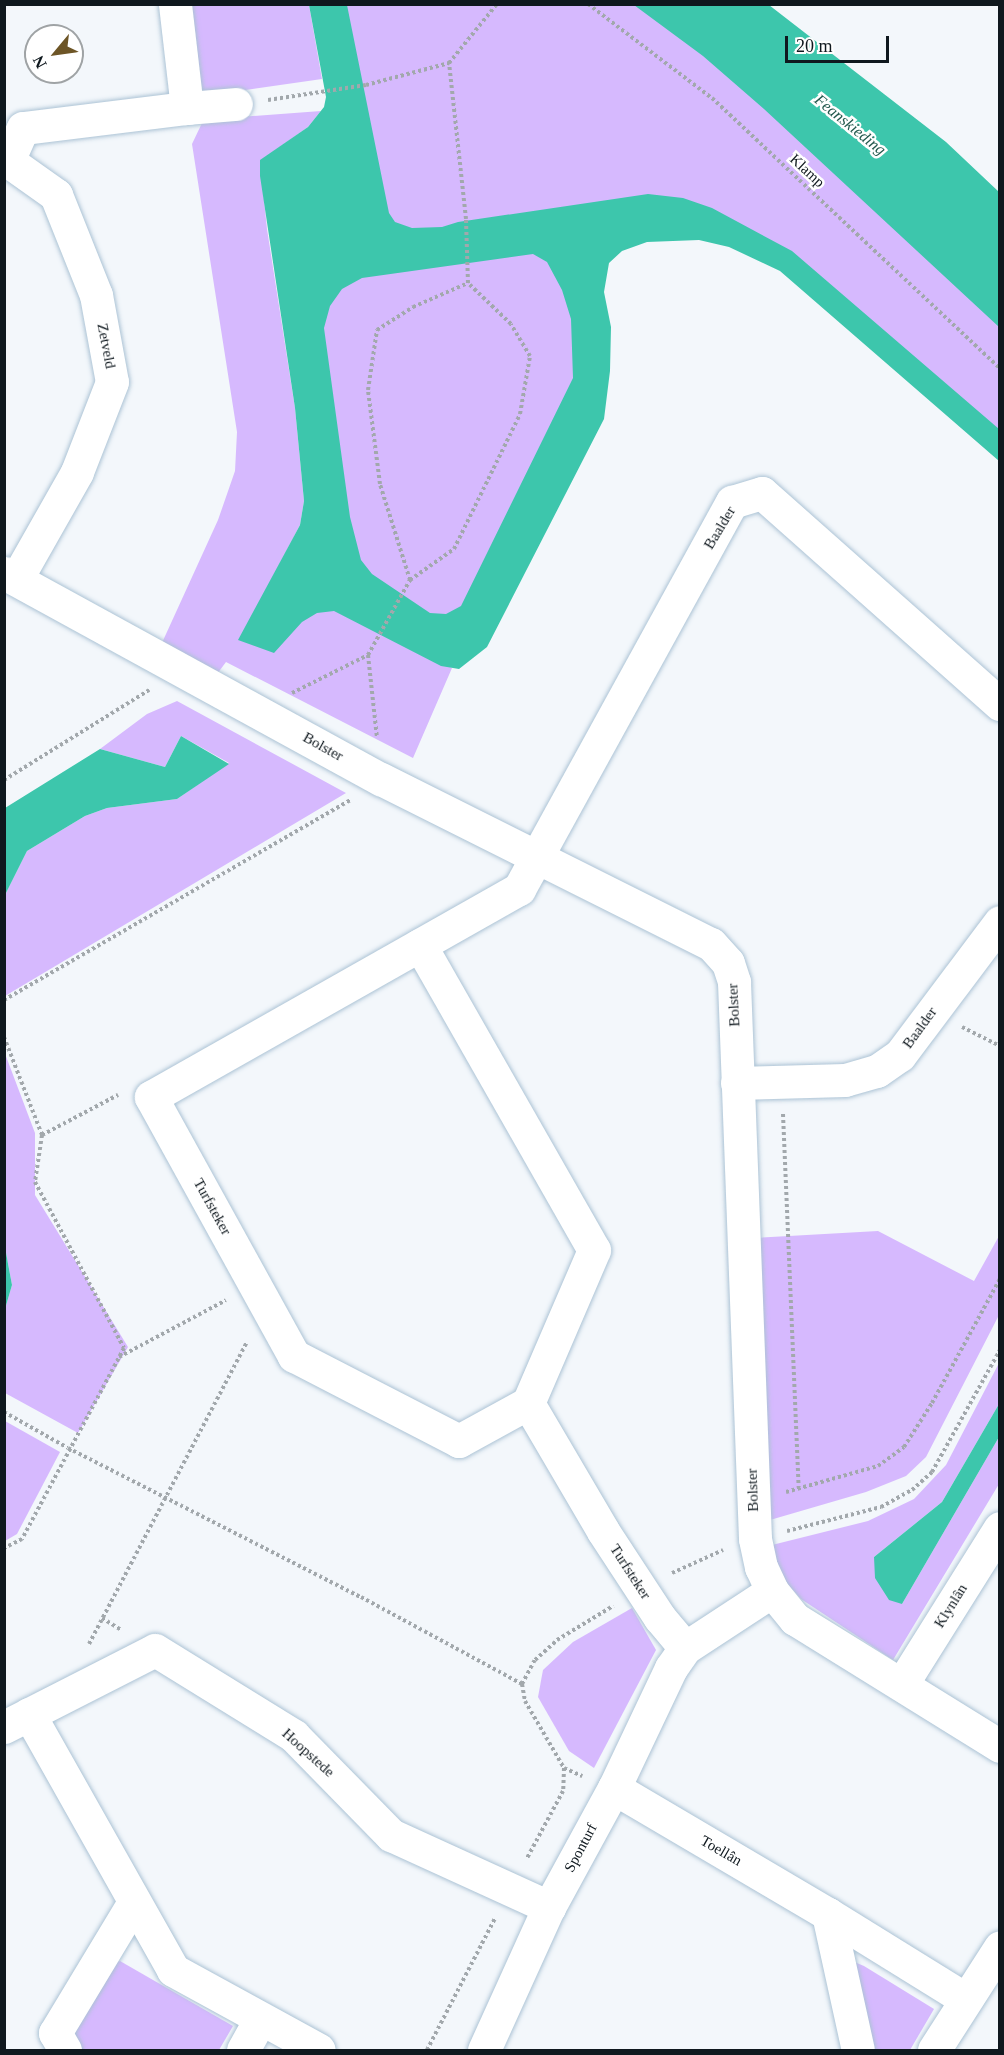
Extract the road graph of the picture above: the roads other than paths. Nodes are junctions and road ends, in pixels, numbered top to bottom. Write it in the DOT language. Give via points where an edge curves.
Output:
graph roads {
  1 [pos="175,4"];
  2 [pos="236,104"];
  3 [pos="186,108"];
  4 [pos="6,159"];
  5 [pos="11,575"];
  6 [pos="999,704"];
  7 [pos="538,857"];
  8 [pos="999,922"];
  9 [pos="420,945"];
  10 [pos="737,1083"];
  11 [pos="528,1402"];
  12 [pos="999,1528"];
  13 [pos="772,1591"];
  14 [pos="685,1648"];
  15 [pos="902,1684"];
  16 [pos="17,1720"];
  17 [pos="999,1746"];
  18 [pos="614,1788"];
  19 [pos="134,1902"];
  20 [pos="549,1907"];
  21 [pos="828,1914"];
  22 [pos="999,1947"];
  23 [pos="965,1999"];
  24 [pos="260,2019"];
  25 [pos="65,2050"];
  26 [pos="243,2050"];
  27 [pos="319,2050"];
  28 [pos="484,2050"];
  29 [pos="858,2050"];
  30 [pos="934,2050"];
  1 -- 3 [label="street"];
  2 -- 3 [label="street, Zetveld"];
  3 -- 4 [label="street, Zetveld" via="23,128"];
  4 -- 5 [label="street, Zetveld" via="56,195 96,295 112,381 77,472"];
  5 -- 7 [label="street, Bolster" via="381,779"];
  6 -- 7 [label="street, Baalder" via="762,493 732,502"];
  7 -- 9 [label="street" via="519,888"];
  7 -- 10 [label="street, Bolster" via="711,944 728,963 734,982"];
  8 -- 10 [label="street, Baalder" via="900,1055 878,1071 845,1080"];
  9 -- 11 [label="street" via="594,1250"];
  9 -- 11 [label="street, Turfsteker" via="151,1097 294,1356 459,1441"];
  10 -- 13 [label="street, Bolster" via="755,1539"];
  11 -- 14 [label="street, Turfsteker" via="603,1531 660,1618"];
  12 -- 15 [label="street, Klynlân"];
  13 -- 14 [label="street"];
  13 -- 15 [label="street, Bolster" via="795,1619"];
  14 -- 18 [label="street, Sponturf" via="671,1668"];
  15 -- 17 [label="street, Bolster"];
  16 -- 19 [label="street, Hoopstede"];
  16 -- 20 [label="street, Hoopstede" via="155,1650 294,1736 392,1835"];
  18 -- 20 [label="street, Sponturf"];
  18 -- 21 [label="street, Toellân"];
  19 -- 24 [label="street, Hoopstede" via="173,1970"];
  19 -- 25 [label="street" via="55,2033"];
  20 -- 28 [label="street, Sponturf"];
  21 -- 23 [label="street, Toellân"];
  21 -- 29 [label="street"];
  22 -- 23 [label="street"];
  23 -- 30 [label="street"];
  24 -- 26 [label="street"];
  24 -- 27 [label="street, Hoopstede"];
}
